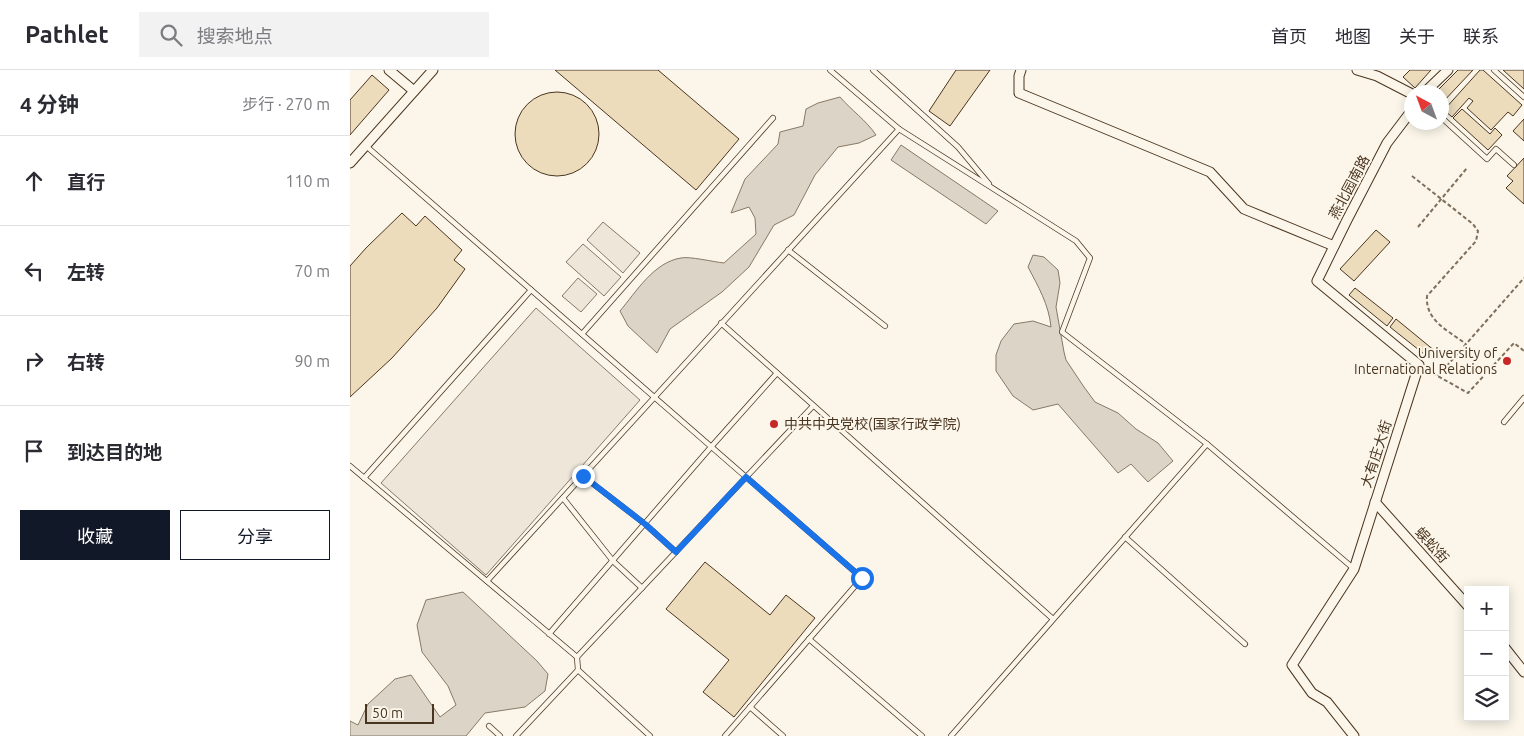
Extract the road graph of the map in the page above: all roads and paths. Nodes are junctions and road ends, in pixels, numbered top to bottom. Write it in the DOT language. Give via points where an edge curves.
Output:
graph roads {
  1 [pos="389,70"];
  2 [pos="433,70"];
  3 [pos="830,70"];
  4 [pos="873,70"];
  5 [pos="1021,70"];
  6 [pos="1357,70"];
  7 [pos="1448,70"];
  8 [pos="1494,70"];
  9 [pos="836,72"];
  10 [pos="1433,85"];
  11 [pos="1404,90"];
  12 [pos="414,91"];
  13 [pos="1524,97"];
  14 [pos="773,118"];
  15 [pos="1404,121"];
  16 [pos="1449,124"];
  17 [pos="898,129"];
  18 [pos="366,146"];
  19 [pos="350,164"];
  20 [pos="1514,165"];
  21 [pos="1467,168"];
  22 [pos="1412,176"];
  23 [pos="992,188"];
  24 [pos="1441,199"];
  25 [pos="1418,227"];
  26 [pos="1334,246"];
  27 [pos="788,250"];
  28 [pos="1524,278"];
  29 [pos="531,290"];
  30 [pos="721,324"];
  31 [pos="885,326"];
  32 [pos="582,334"];
  33 [pos="1466,344"];
  34 [pos="1524,351"];
  35 [pos="1419,365"];
  36 [pos="777,373"];
  37 [pos="1438,376"];
  38 [pos="654,397"];
  39 [pos="1524,398"];
  40 [pos="813,406"];
  41 [pos="1504,422"];
  42 [pos="1206,444"];
  43 [pos="711,447"];
  44 [pos="350,466"];
  45 [pos="583,476"];
  46 [pos="746,477"];
  47 [pos="364,478"];
  48 [pos="563,498"];
  49 [pos="1375,502"];
  50 [pos="645,524"];
  51 [pos="1125,537"];
  52 [pos="676,552"];
  53 [pos="613,561"];
  54 [pos="1354,569"];
  55 [pos="487,582"];
  56 [pos="642,588"];
  57 [pos="1464,602"];
  58 [pos="1053,620"];
  59 [pos="549,634"];
  60 [pos="809,639"];
  61 [pos="1245,644"];
  62 [pos="1509,653"];
  63 [pos="578,657"];
  64 [pos="578,670"];
  65 [pos="1524,672"];
  66 [pos="750,707"];
  67 [pos="490,726"];
  68 [pos="500,736"];
  69 [pos="516,736"];
  70 [pos="650,736"];
  71 [pos="725,736"];
  72 [pos="783,736"];
  73 [pos="922,736"];
  74 [pos="951,736"];
  75 [pos="1354,736"];
  1 -- 12 [label="street"];
  2 -- 12 [label="street"];
  3 -- 9 [label="lane"];
  4 -- 23 [label="lane" via="958,147"];
  5 -- 26 [label="street" via="1019,93 1210,172 1244,209"];
  6 -- 11 [label="street"];
  7 -- 10 [label="street"];
  8 -- 13 [label="lane"];
  9 -- 17 [label="lane"];
  12 -- 18 [label="street"];
  14 -- 32 [label="lane"];
  15 -- 26 [label="street, 燕北园南路" via="1387,143"];
  16 -- 20 [label="lane" via="1487,159 1496,149"];
  17 -- 23 [label="lane"];
  17 -- 27 [label="lane"];
  18 -- 19 [label="street"];
  18 -- 29 [label="lane"];
  21 -- 24 [label="path"];
  22 -- 24 [label="path"];
  23 -- 42 [label="lane" via="1076,241 1090,258 1062,332"];
  24 -- 25 [label="path"];
  24 -- 33 [label="path" via="1473,224 1478,232 1476,241 1426,296 1426,306 1433,319"];
  26 -- 35 [label="street, 燕北园南路" via="1317,281"];
  27 -- 30 [label="lane"];
  27 -- 31 [label="lane"];
  28 -- 33 [label="path"];
  29 -- 32 [label="lane"];
  29 -- 47 [label="lane"];
  30 -- 36 [label="lane"];
  30 -- 38 [label="lane"];
  32 -- 38 [label="lane"];
  33 -- 37 [label="path"];
  34 -- 37 [label="path" via="1514,343 1468,393"];
  35 -- 37 [label="path"];
  35 -- 49 [label="street, 大有庄大街"];
  36 -- 40 [label="lane"];
  36 -- 43 [label="lane"];
  38 -- 43 [label="lane"];
  38 -- 45 [label="lane"];
  39 -- 41 [label="lane"];
  40 -- 46 [label="lane"];
  40 -- 58 [label="lane"];
  42 -- 51 [label="lane"];
  42 -- 54 [label="lane"];
  43 -- 46 [label="lane"];
  43 -- 50 [label="lane"];
  44 -- 47 [label="lane"];
  45 -- 48 [label="lane"];
  45 -- 50 [label="lane"];
  46 -- 52 [label="lane"];
  46 -- 60 [label="lane" via="862,578"];
  47 -- 55 [label="lane"];
  48 -- 53 [label="lane"];
  48 -- 55 [label="lane"];
  49 -- 54 [label="street, 大有庄大街"];
  49 -- 57 [label="street, 蜈蚣街"];
  50 -- 52 [label="lane"];
  50 -- 53 [label="lane"];
  51 -- 58 [label="lane"];
  51 -- 61 [label="lane"];
  52 -- 56 [label="lane"];
  53 -- 56 [label="lane"];
  53 -- 59 [label="lane"];
  54 -- 75 [label="street, 大有庄大街" via="1292,665 1312,693 1327,702"];
  55 -- 59 [label="lane"];
  56 -- 63 [label="lane"];
  58 -- 74 [label="lane"];
  59 -- 63 [label="lane"];
  60 -- 66 [label="lane"];
  60 -- 73 [label="lane"];
  62 -- 65 [label="street"];
  63 -- 64 [label="lane"];
  64 -- 69 [label="lane"];
  64 -- 70 [label="lane"];
  66 -- 71 [label="lane"];
  66 -- 72 [label="lane"];
  67 -- 68 [label="lane"];
}
